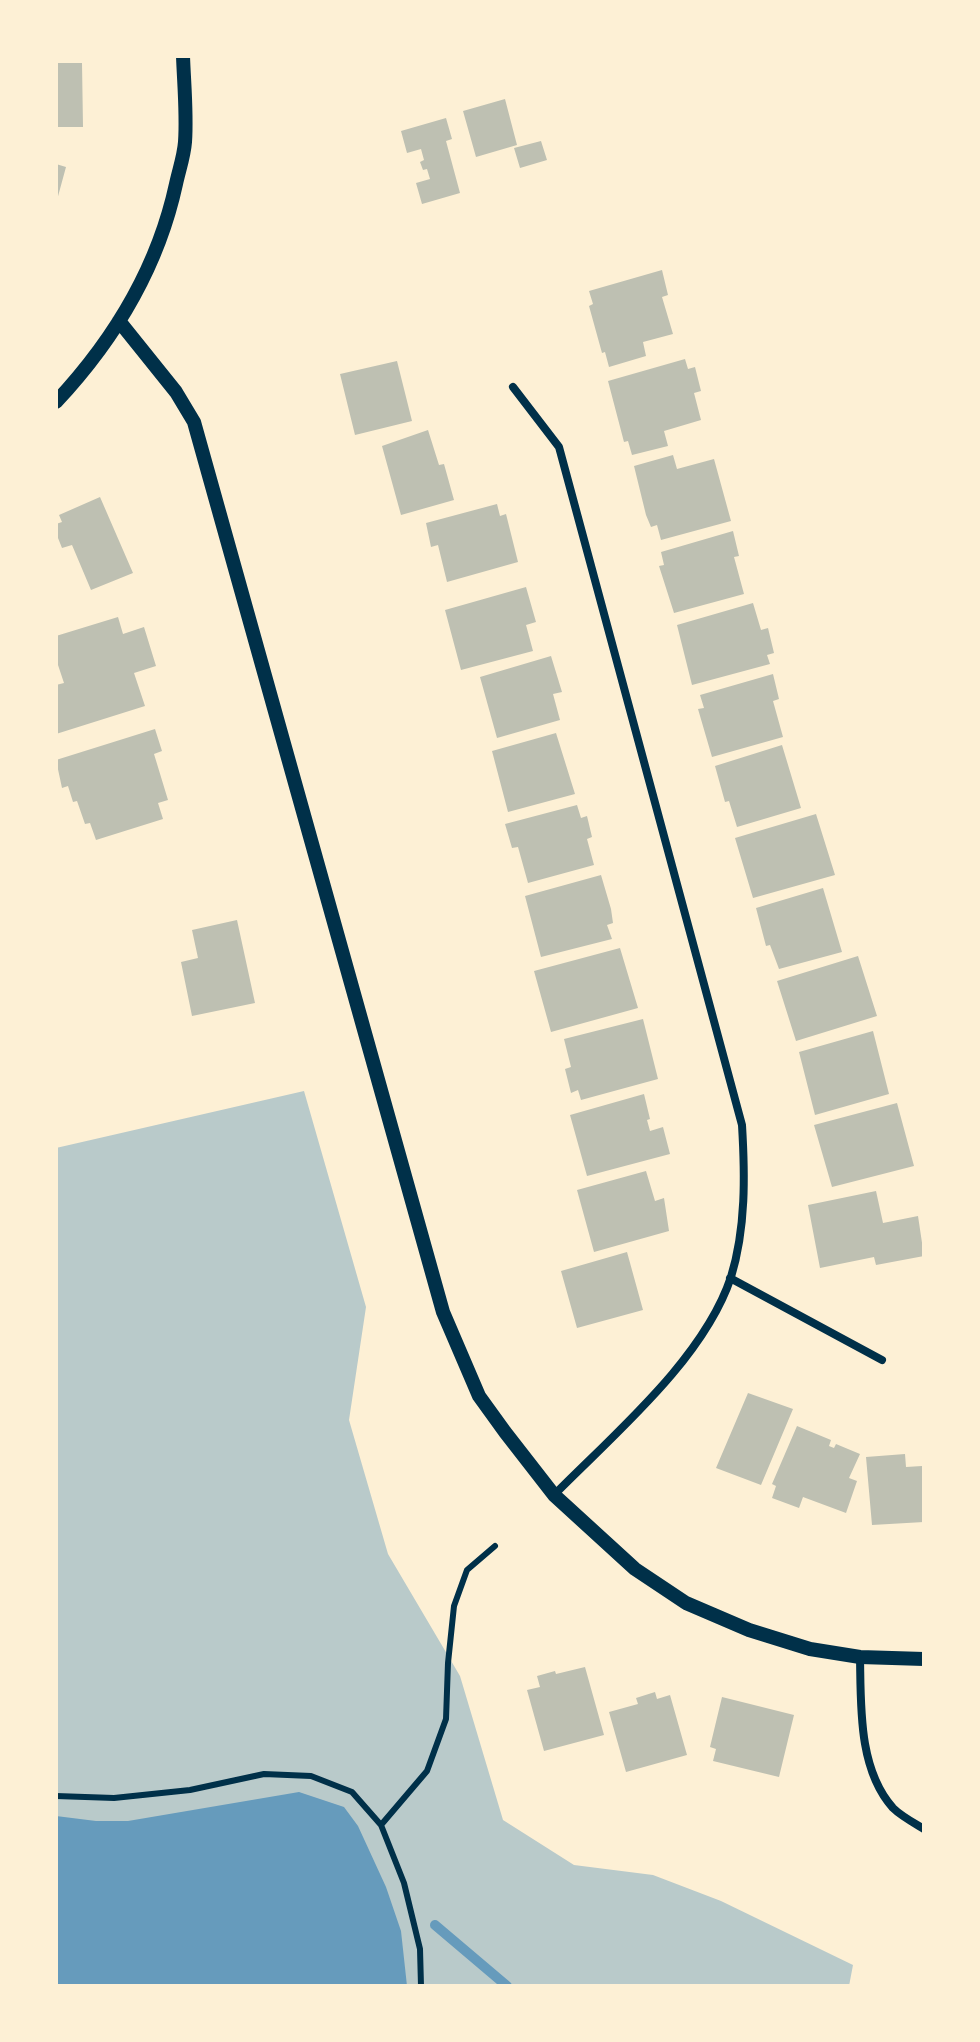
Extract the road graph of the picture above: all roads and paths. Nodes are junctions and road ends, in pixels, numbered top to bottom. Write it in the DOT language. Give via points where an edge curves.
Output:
graph roads {
  1 [pos="183,56"];
  2 [pos="119,321"];
  3 [pos="513,387"];
  4 [pos="56,402"];
  5 [pos="730,1278"];
  6 [pos="882,1360"];
  7 [pos="554,1495"];
  8 [pos="495,1546"];
  9 [pos="860,1657"];
  10 [pos="924,1659"];
  11 [pos="56,1796"];
  12 [pos="381,1825"];
  13 [pos="924,1829"];
  14 [pos="421,1986"];
  1 -- 2 [label="street" via="185,144 172,204 154,256"];
  2 -- 4 [label="street"];
  2 -- 7 [label="street" via="194,422 443,1312 479,1396"];
  3 -- 5 [label="street" via="559,447 742,1125 742,1217"];
  5 -- 6 [label="street"];
  5 -- 7 [label="street" via="672,1376"];
  7 -- 9 [label="street" via="635,1569 686,1603 810,1649"];
  8 -- 12 [label="lane" via="467,1570 454,1606 446,1719 427,1771"];
  9 -- 10 [label="street"];
  9 -- 13 [label="street" via="861,1732 878,1786 893,1808"];
  11 -- 12 [label="lane" via="114,1798 190,1790 264,1774 311,1776 352,1792"];
  12 -- 14 [label="lane" via="404,1883 420,1949"];
}
